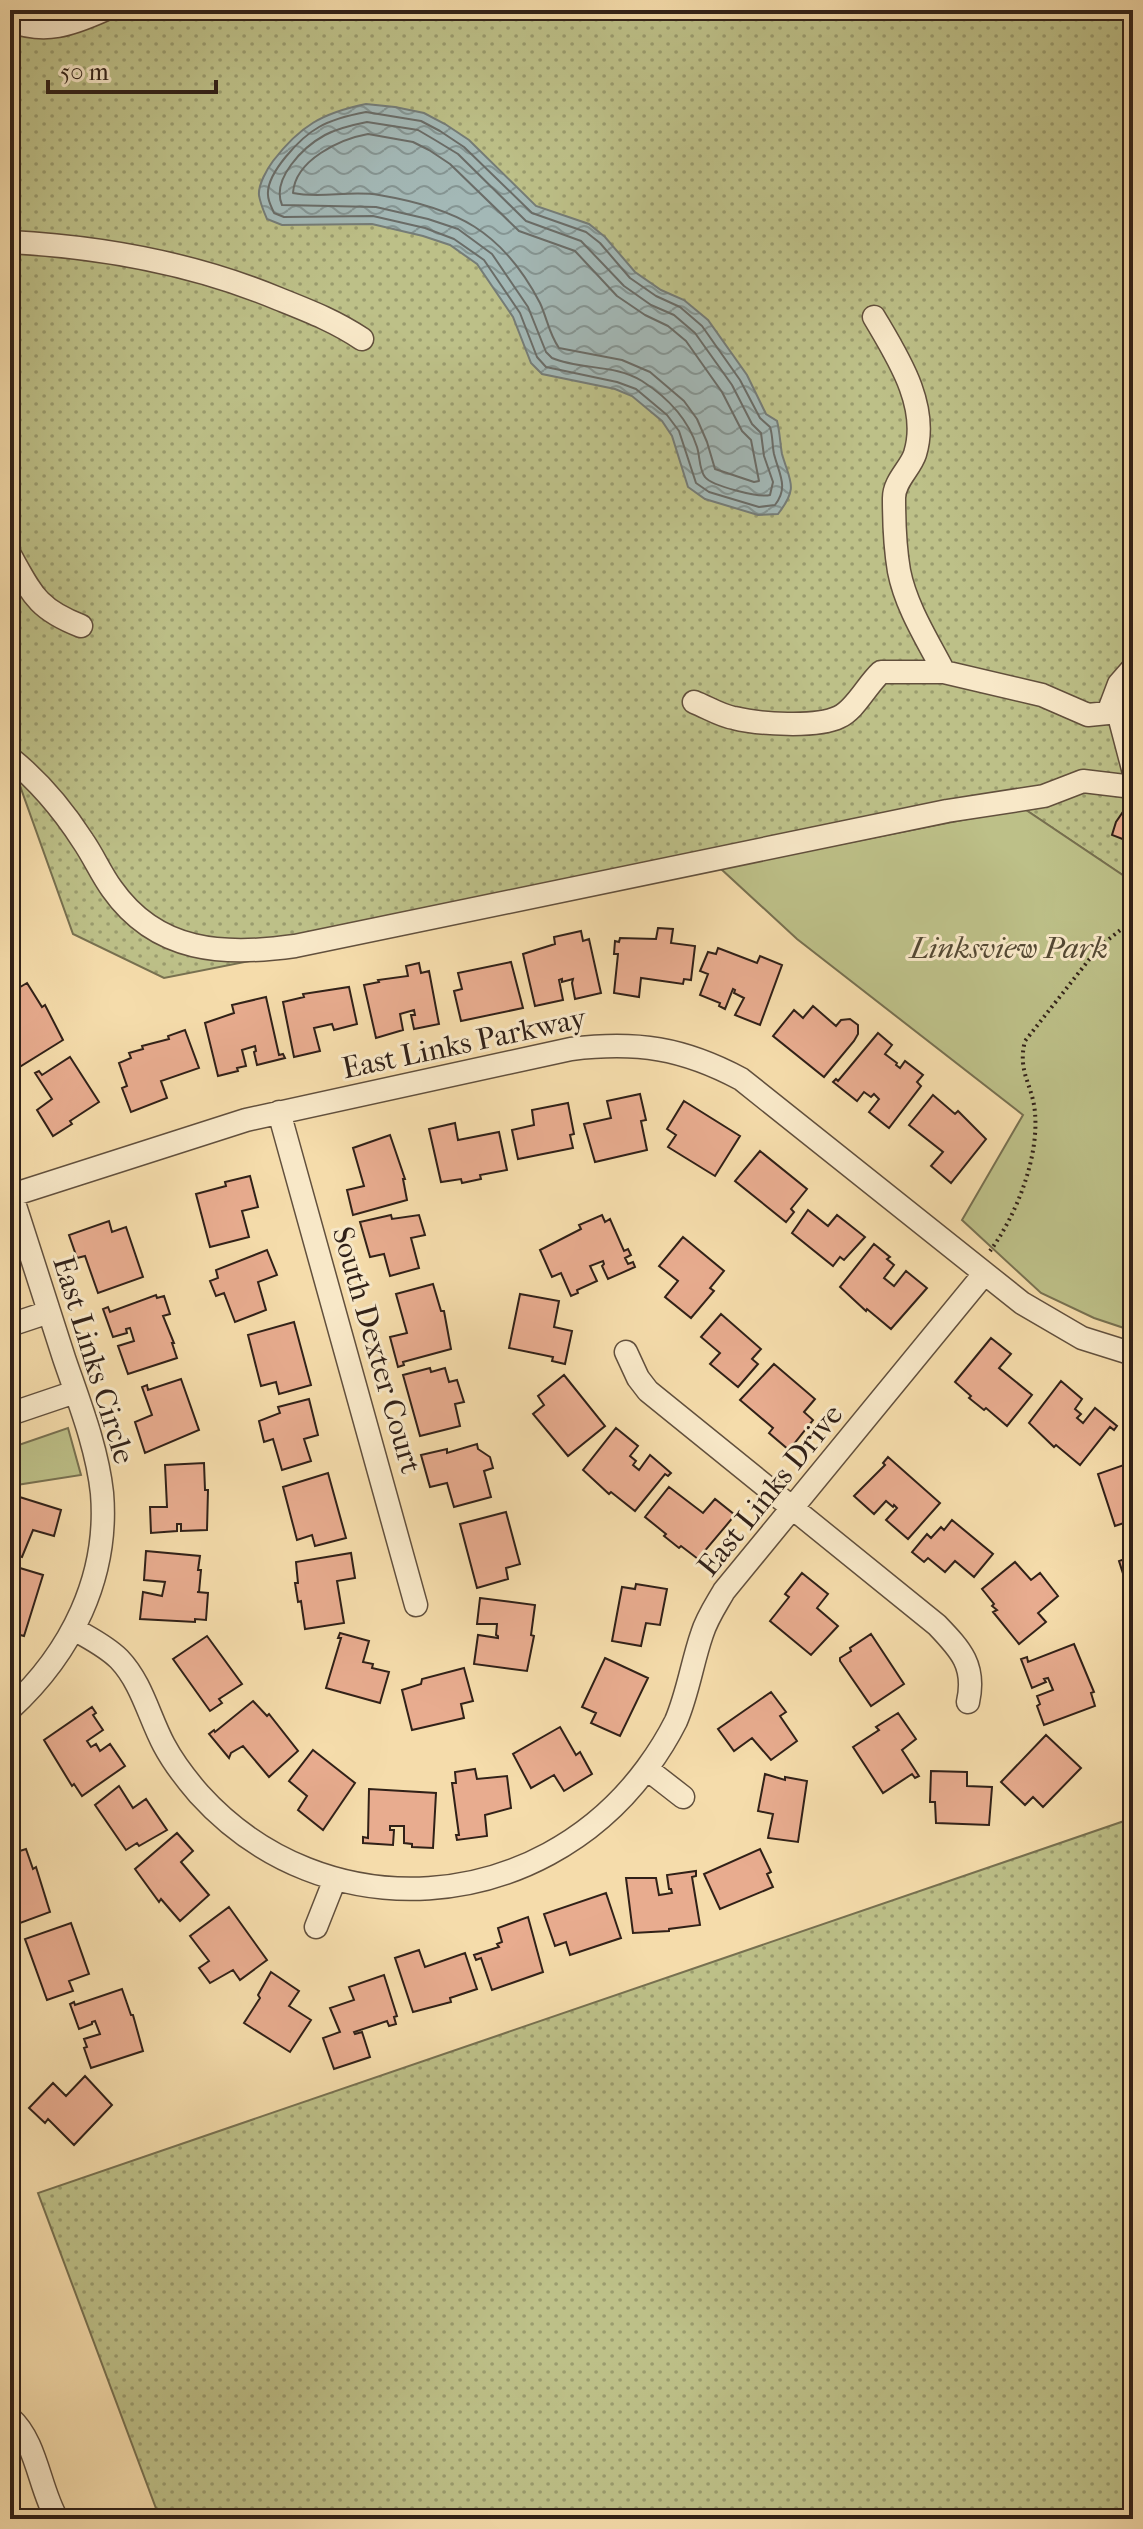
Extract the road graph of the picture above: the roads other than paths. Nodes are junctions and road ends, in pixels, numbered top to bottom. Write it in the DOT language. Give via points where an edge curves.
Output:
graph roads {
  1 [pos="104,10"];
  2 [pos="10,21"];
  3 [pos="10,242"];
  4 [pos="874,317"];
  5 [pos="362,339"];
  6 [pos="10,555"];
  7 [pos="81,626"];
  8 [pos="1133,668"];
  9 [pos="944,672"];
  10 [pos="694,702"];
  11 [pos="1133,708"];
  12 [pos="10,758"];
  13 [pos="1133,769"];
  14 [pos="1133,787"];
  15 [pos="279,1112"];
  16 [pos="11,1192"];
  17 [pos="981,1271"];
  18 [pos="49,1312"];
  19 [pos="10,1325"];
  20 [pos="626,1352"];
  21 [pos="1133,1354"];
  22 [pos="75,1392"];
  23 [pos="10,1414"];
  24 [pos="793,1508"];
  25 [pos="416,1605"];
  26 [pos="74,1629"];
  27 [pos="968,1702"];
  28 [pos="10,1709"];
  29 [pos="647,1769"];
  30 [pos="683,1797"];
  31 [pos="335,1879"];
  32 [pos="316,1927"];
  33 [pos="10,2418"];
  34 [pos="57,2519"];
  1 -- 2 [label="street" via="52,29"];
  3 -- 5 [label="street" via="106,251 216,275 313,311"];
  4 -- 9 [label="street" via="915,399 919,431 914,456 894,493 899,573"];
  6 -- 7 [label="street" via="38,602"];
  8 -- 9 [label="street" via="1119,684 1108,713 1088,715 1042,695"];
  9 -- 10 [label="street" via="881,672 853,707 839,718 818,723 733,718"];
  11 -- 13 [label="street" via="1118,712"];
  12 -- 14 [label="street" via="52,798 110,887 135,915 167,938 229,950 295,946 947,811 1044,796 1083,781"];
  15 -- 16 [label="street, East Links Parkway"];
  15 -- 17 [label="street, East Links Parkway" via="571,1049 608,1044 669,1050 741,1079"];
  15 -- 25 [label="street, South Dexter Court"];
  16 -- 18 [label="street, East Links Circle"];
  17 -- 21 [label="street, East Links Parkway" via="1053,1324"];
  17 -- 24 [label="street, East Links Drive"];
  18 -- 19 [label="street"];
  18 -- 22 [label="street, East Links Circle"];
  20 -- 24 [label="street" via="648,1391"];
  22 -- 23 [label="street"];
  22 -- 26 [label="street, East Links Circle" via="94,1449 102,1515 94,1579"];
  24 -- 27 [label="street" via="953,1642 969,1672"];
  24 -- 29 [label="street, East Links Drive" via="711,1612 676,1720"];
  26 -- 28 [label="street, East Links Circle" via="48,1670"];
  26 -- 31 [label="street, East Links Drive" via="108,1649 130,1673 164,1746 220,1814 261,1847"];
  29 -- 30 [label="street"];
  29 -- 31 [label="street, East Links Drive" via="590,1826 500,1875 427,1889"];
  31 -- 32 [label="street"];
  33 -- 34 [label="street" via="30,2449"];
}
